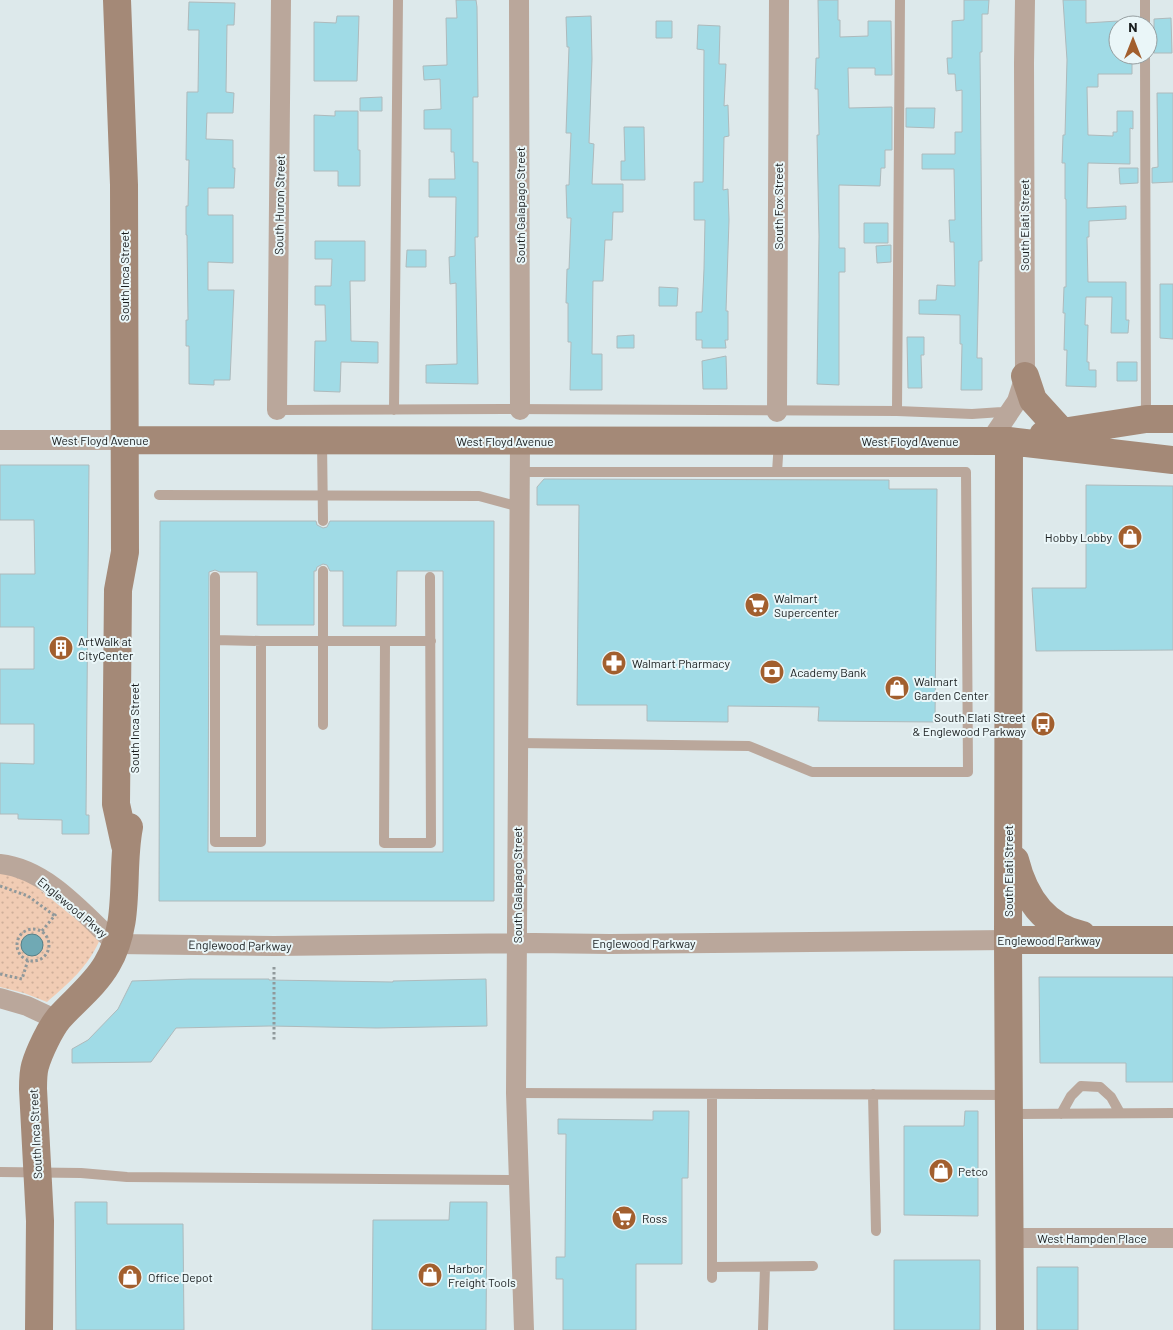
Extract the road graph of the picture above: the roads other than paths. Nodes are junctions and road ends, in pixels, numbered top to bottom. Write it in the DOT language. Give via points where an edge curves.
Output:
graph roads {
  1 [pos="117,0"];
  2 [pos="281,0"];
  3 [pos="398,0"];
  4 [pos="519,0"];
  5 [pos="779,0"];
  6 [pos="900,0"];
  7 [pos="1025,0"];
  8 [pos="1145,0"];
  9 [pos="1145,15"];
  10 [pos="1145,65"];
  11 [pos="1024,376"];
  12 [pos="1013,408"];
  13 [pos="277,410"];
  14 [pos="394,410"];
  15 [pos="520,410"];
  16 [pos="897,411"];
  17 [pos="777,412"];
  18 [pos="1146,419"];
  19 [pos="1173,419"];
  20 [pos="1062,433"];
  21 [pos="0,440"];
  22 [pos="124,440"];
  23 [pos="322,440"];
  24 [pos="520,441"];
  25 [pos="779,441"];
  26 [pos="1000,441"];
  27 [pos="1173,460"];
  28 [pos="520,472"];
  29 [pos="778,472"];
  30 [pos="159,495"];
  31 [pos="323,495"];
  32 [pos="520,507"];
  33 [pos="323,521"];
  34 [pos="323,571"];
  35 [pos="430,577"];
  36 [pos="215,578"];
  37 [pos="215,640"];
  38 [pos="261,641"];
  39 [pos="323,641"];
  40 [pos="385,641"];
  41 [pos="431,641"];
  42 [pos="323,725"];
  43 [pos="518,743"];
  44 [pos="1008,835"];
  45 [pos="0,864"];
  46 [pos="1008,940"];
  47 [pos="1106,940"];
  48 [pos="1173,940"];
  49 [pos="116,944"];
  50 [pos="516,944"];
  51 [pos="0,998"];
  52 [pos="57,1020"];
  53 [pos="516,1093"];
  54 [pos="712,1094"];
  55 [pos="873,1094"];
  56 [pos="1010,1104"];
  57 [pos="1120,1113"];
  58 [pos="1173,1113"];
  59 [pos="1062,1114"];
  60 [pos="0,1172"];
  61 [pos="37,1172"];
  62 [pos="519,1180"];
  63 [pos="876,1232"];
  64 [pos="1011,1238"];
  65 [pos="1173,1238"];
  66 [pos="813,1266"];
  67 [pos="764,1267"];
  68 [pos="39,1330"];
  69 [pos="524,1330"];
  70 [pos="763,1330"];
  71 [pos="1010,1330"];
  1 -- 22 [label="street, South Inca Street" via="124,185"];
  2 -- 13 [label="street, South Huron Street"];
  3 -- 14 [label="lane"];
  4 -- 15 [label="street, South Galapago Street"];
  5 -- 17 [label="street, South Fox Street"];
  6 -- 16 [label="lane"];
  7 -- 11 [label="street, South Elati Street"];
  8 -- 9 [label="lane"];
  10 -- 18 [label="lane"];
  11 -- 12 [label="street, South Elati Street"];
  11 -- 20 [label="street" via="1033,400"];
  12 -- 16 [label="lane" via="972,414"];
  12 -- 26 [label="street, South Elati Street"];
  13 -- 14 [label="lane"];
  14 -- 15 [label="lane"];
  15 -- 17 [label="lane"];
  16 -- 17 [label="lane"];
  18 -- 19 [label="street, West Floyd Avenue"];
  18 -- 20 [label="street, West Floyd Avenue"];
  20 -- 26 [label="street, West Floyd Avenue"];
  21 -- 22 [label="street, West Floyd Avenue"];
  22 -- 23 [label="street, West Floyd Avenue"];
  22 -- 49 [label="street, South Inca Street" via="125,552 118,590 116,804 126,845 125,897"];
  23 -- 24 [label="street, West Floyd Avenue"];
  23 -- 31 [label="lane"];
  24 -- 25 [label="street, West Floyd Avenue"];
  24 -- 28 [label="street, South Galapago Street"];
  25 -- 26 [label="street, West Floyd Avenue"];
  25 -- 29 [label="lane"];
  26 -- 27 [label="street, West Floyd Avenue"];
  26 -- 44 [label="street, South Elati Street"];
  28 -- 29 [label="lane"];
  28 -- 32 [label="street, South Galapago Street"];
  29 -- 43 [label="lane" via="966,472 968,772 812,772 750,746"];
  30 -- 31 [label="lane"];
  31 -- 32 [label="lane" via="480,496"];
  31 -- 33 [label="lane"];
  32 -- 43 [label="street, South Galapago Street"];
  34 -- 39 [label="lane"];
  35 -- 41 [label="lane"];
  36 -- 37 [label="lane"];
  37 -- 38 [label="lane"];
  37 -- 38 [label="lane" via="215,842 261,842"];
  38 -- 39 [label="lane"];
  39 -- 40 [label="lane"];
  39 -- 42 [label="lane"];
  40 -- 41 [label="lane"];
  40 -- 41 [label="lane" via="384,844 431,844"];
  43 -- 50 [label="street, South Galapago Street"];
  44 -- 46 [label="street, South Elati Street"];
  44 -- 47 [label="street" via="1023,885 1040,913 1062,929"];
  45 -- 49 [label="street, Englewood Pkwy" via="34,874"];
  46 -- 47 [label="street, Englewood Parkway"];
  46 -- 50 [label="street, Englewood Parkway"];
  46 -- 56 [label="street, South Elati Street"];
  47 -- 48 [label="street, Englewood Parkway"];
  49 -- 50 [label="street, Englewood Parkway"];
  49 -- 52 [label="street, South Inca Street" via="107,965"];
  50 -- 53 [label="street, South Galapago Street"];
  51 -- 52 [label="street"];
  52 -- 61 [label="street, South Inca Street" via="35,1067 32,1089"];
  53 -- 54 [label="lane"];
  53 -- 62 [label="street, South Galapago Street"];
  54 -- 55 [label="lane"];
  54 -- 67 [label="lane" via="712,1273"];
  55 -- 56 [label="lane"];
  55 -- 63 [label="lane"];
  56 -- 59 [label="lane"];
  56 -- 64 [label="street, South Elati Street"];
  57 -- 58 [label="lane"];
  57 -- 59 [label="lane"];
  57 -- 59 [label="lane" via="1111,1097 1100,1087 1081,1086 1071,1096"];
  60 -- 61 [label="lane"];
  61 -- 62 [label="lane" via="127,1177"];
  61 -- 68 [label="street, South Inca Street" via="41,1257"];
  62 -- 69 [label="street, South Galapago Street"];
  64 -- 65 [label="street, West Hampden Place"];
  64 -- 71 [label="street, South Elati Street"];
  66 -- 67 [label="lane"];
  67 -- 70 [label="lane"];
}
